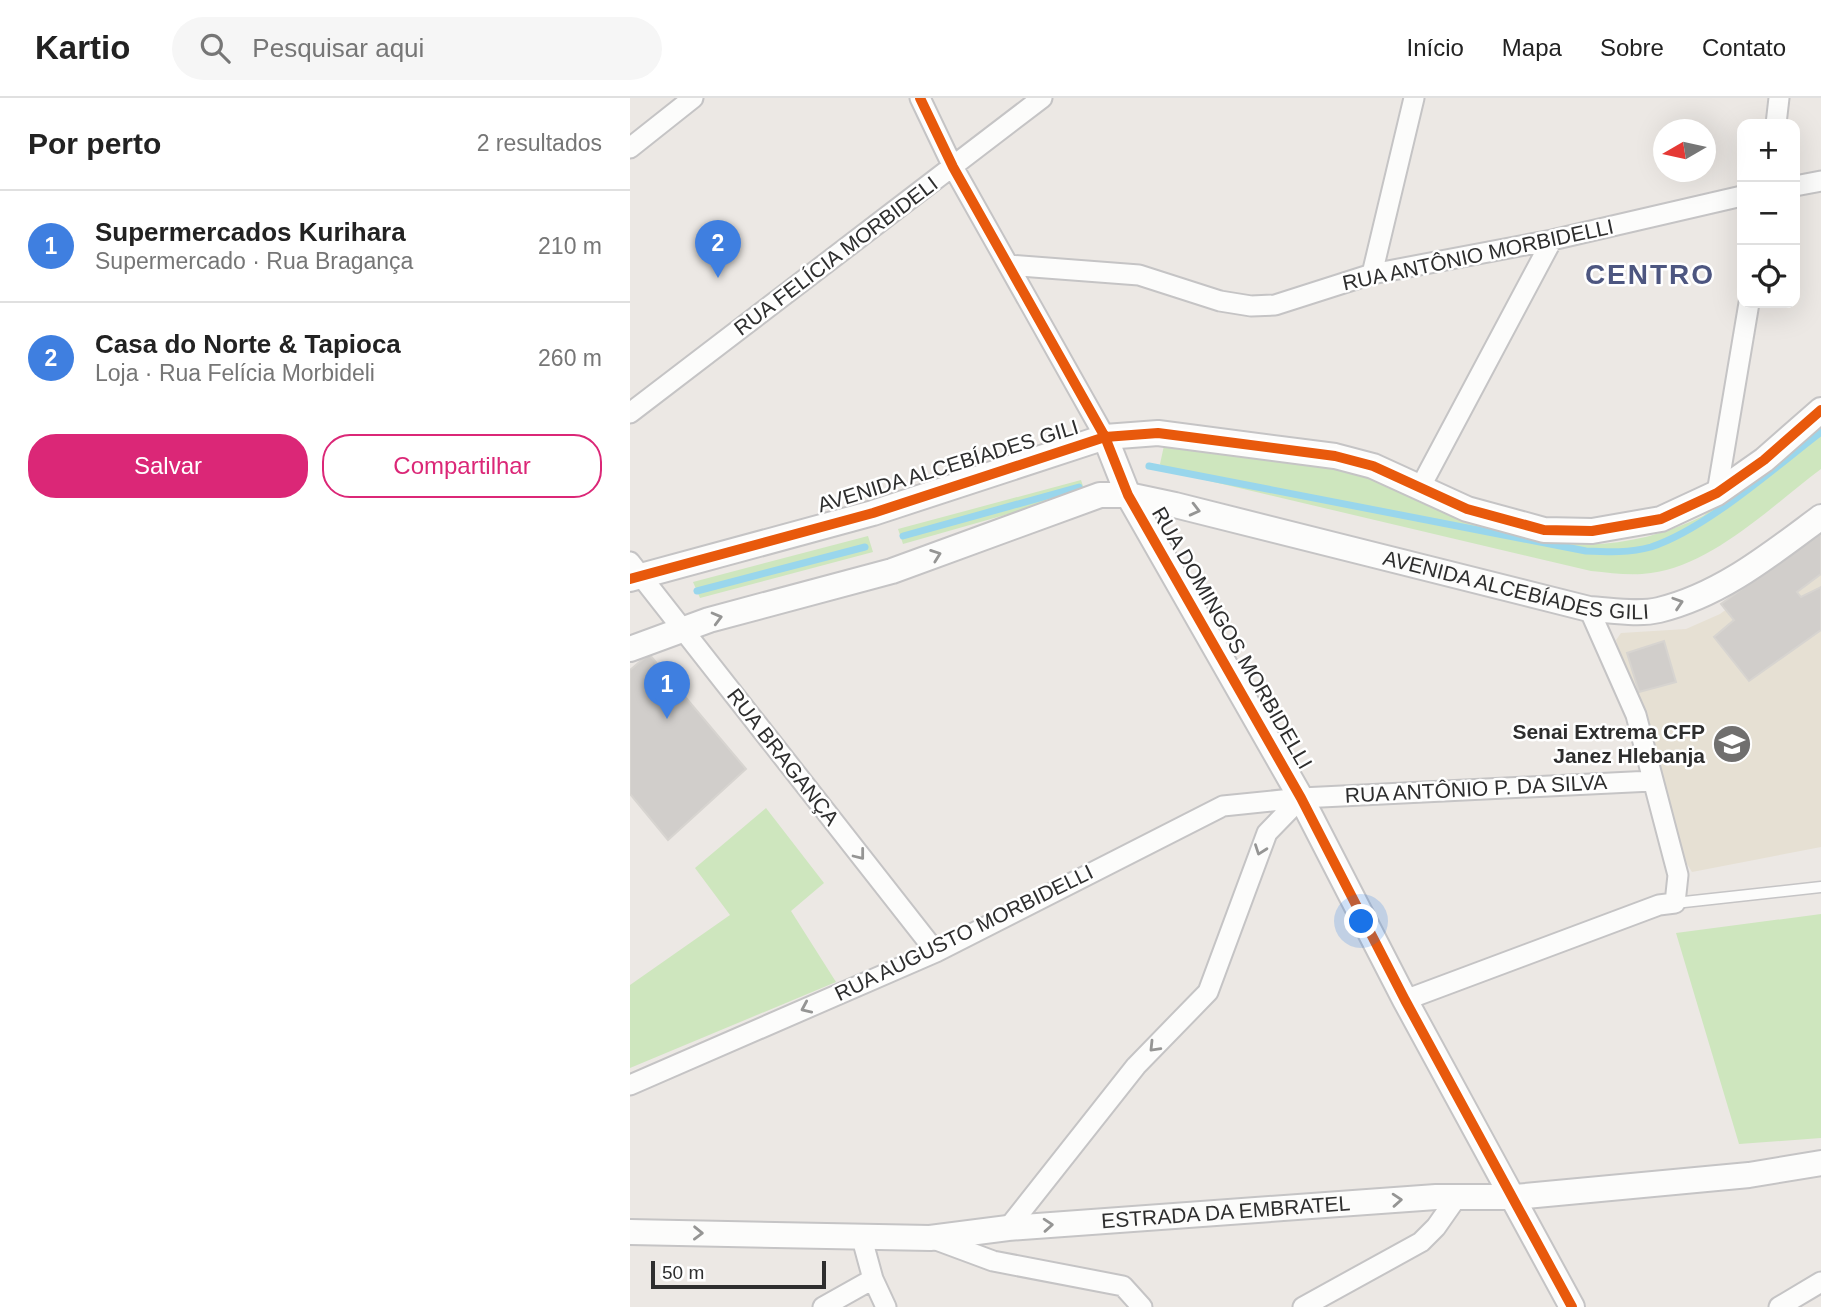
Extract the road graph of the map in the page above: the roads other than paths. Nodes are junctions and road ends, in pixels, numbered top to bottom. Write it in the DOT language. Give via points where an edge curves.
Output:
graph roads {
  1 [pos="693,98"];
  2 [pos="920,98"];
  3 [pos="1042,98"];
  4 [pos="1414,98"];
  5 [pos="1779,98"];
  6 [pos="1777,119"];
  7 [pos="630,148"];
  8 [pos="953,167"];
  9 [pos="1821,181"];
  10 [pos="1800,185"];
  11 [pos="1737,197"];
  12 [pos="1552,240"];
  13 [pos="1008,265"];
  14 [pos="1372,274"];
  15 [pos="1748,308"];
  16 [pos="1821,410"];
  17 [pos="630,413"];
  18 [pos="1105,437"];
  19 [pos="1421,486"];
  20 [pos="1717,493"];
  21 [pos="1128,495"];
  22 [pos="1821,517"];
  23 [pos="633,572"];
  24 [pos="1588,609"];
  25 [pos="681,629"];
  26 [pos="630,649"];
  27 [pos="1651,781"];
  28 [pos="1301,798"];
  29 [pos="1821,887"];
  30 [pos="1675,903"];
  31 [pos="936,952"];
  32 [pos="1405,1000"];
  33 [pos="630,1085"];
  34 [pos="1821,1163"];
  35 [pos="1457,1196"];
  36 [pos="1514,1196"];
  37 [pos="1008,1228"];
  38 [pos="630,1232"];
  39 [pos="862,1235"];
  40 [pos="930,1238"];
  41 [pos="873,1279"];
  42 [pos="1821,1282"];
  43 [pos="822,1307"];
  44 [pos="886,1307"];
  45 [pos="1142,1307"];
  46 [pos="1303,1307"];
  47 [pos="1572,1307"];
  48 [pos="1779,1307"];
  1 -- 7 [label="street"];
  2 -- 8 [label="street, RUA DOMINGOS MORBIDELLI"];
  3 -- 8 [label="street, RUA FELÍCIA MORBIDELI"];
  4 -- 14 [label="street"];
  5 -- 6 [label="street"];
  8 -- 13 [label="street, RUA DOMINGOS MORBIDELLI"];
  8 -- 17 [label="street, RUA FELÍCIA MORBIDELI"];
  9 -- 10 [label="street"];
  11 -- 12 [label="street, RUA ANTÔNIO MORBIDELLI"];
  12 -- 14 [label="street, RUA ANTÔNIO MORBIDELLI"];
  12 -- 19 [label="street"];
  13 -- 14 [label="street, RUA ANTÔNIO MORBIDELLI" via="1139,275 1251,306 1275,305"];
  13 -- 18 [label="street, RUA DOMINGOS MORBIDELLI"];
  15 -- 20 [label="street"];
  16 -- 20 [label="street, AVENIDA ALCEBÍADES GILI" via="1764,460"];
  18 -- 19 [label="street, AVENIDA ALCEBÍADES GILI" via="1158,433 1335,456"];
  18 -- 21 [label="street, RUA DOMINGOS MORBIDELLI"];
  18 -- 23 [label="street, AVENIDA ALCEBÍADES GILI" via="873,513"];
  19 -- 20 [label="street, AVENIDA ALCEBÍADES GILI" via="1467,509 1544,530 1591,531 1661,519"];
  21 -- 24 [label="street, AVENIDA ALCEBÍADES GILI, one-way"];
  25 -- 21 [label="street, AVENIDA ALCEBÍADES GILI, one-way" via="892,571 1100,495"];
  21 -- 28 [label="street, RUA DOMINGOS MORBIDELLI"];
  24 -- 22 [label="street, AVENIDA ALCEBÍADES GILI, one-way" via="1656,611 1706,594 1750,569"];
  23 -- 25 [label="street, RUA BRAGANÇA"];
  24 -- 27 [label="street" via="1636,715"];
  25 -- 26 [label="street, AVENIDA ALCEBÍADES GILI"];
  25 -- 31 [label="street, RUA BRAGANÇA, one-way"];
  27 -- 28 [label="street, RUA ANTÔNIO P. DA SILVA"];
  27 -- 30 [label="street" via="1678,875"];
  28 -- 31 [label="street, RUA AUGUSTO MORBIDELLI" via="1223,806"];
  28 -- 32 [label="street, RUA DOMINGOS MORBIDELLI"];
  28 -- 37 [label="street, one-way" via="1267,832 1208,992 1136,1066"];
  29 -- 30 [label="lane"];
  30 -- 32 [label="street"];
  31 -- 33 [label="street, RUA AUGUSTO MORBIDELLI, one-way"];
  32 -- 36 [label="street, RUA DOMINGOS MORBIDELLI"];
  34 -- 36 [label="street, ESTRADA DA EMBRATEL" via="1749,1175"];
  35 -- 36 [label="street, ESTRADA DA EMBRATEL"];
  37 -- 35 [label="street, ESTRADA DA EMBRATEL, one-way"];
  35 -- 46 [label="street" via="1422,1242"];
  36 -- 47 [label="street, RUA DOMINGOS MORBIDELLI"];
  37 -- 40 [label="street, ESTRADA DA EMBRATEL"];
  38 -- 39 [label="street, ESTRADA DA EMBRATEL, one-way"];
  39 -- 40 [label="street, ESTRADA DA EMBRATEL"];
  39 -- 41 [label="street"];
  40 -- 45 [label="street" via="993,1261 1123,1286"];
  41 -- 43 [label="street"];
  41 -- 44 [label="street"];
  42 -- 48 [label="street"];
}
